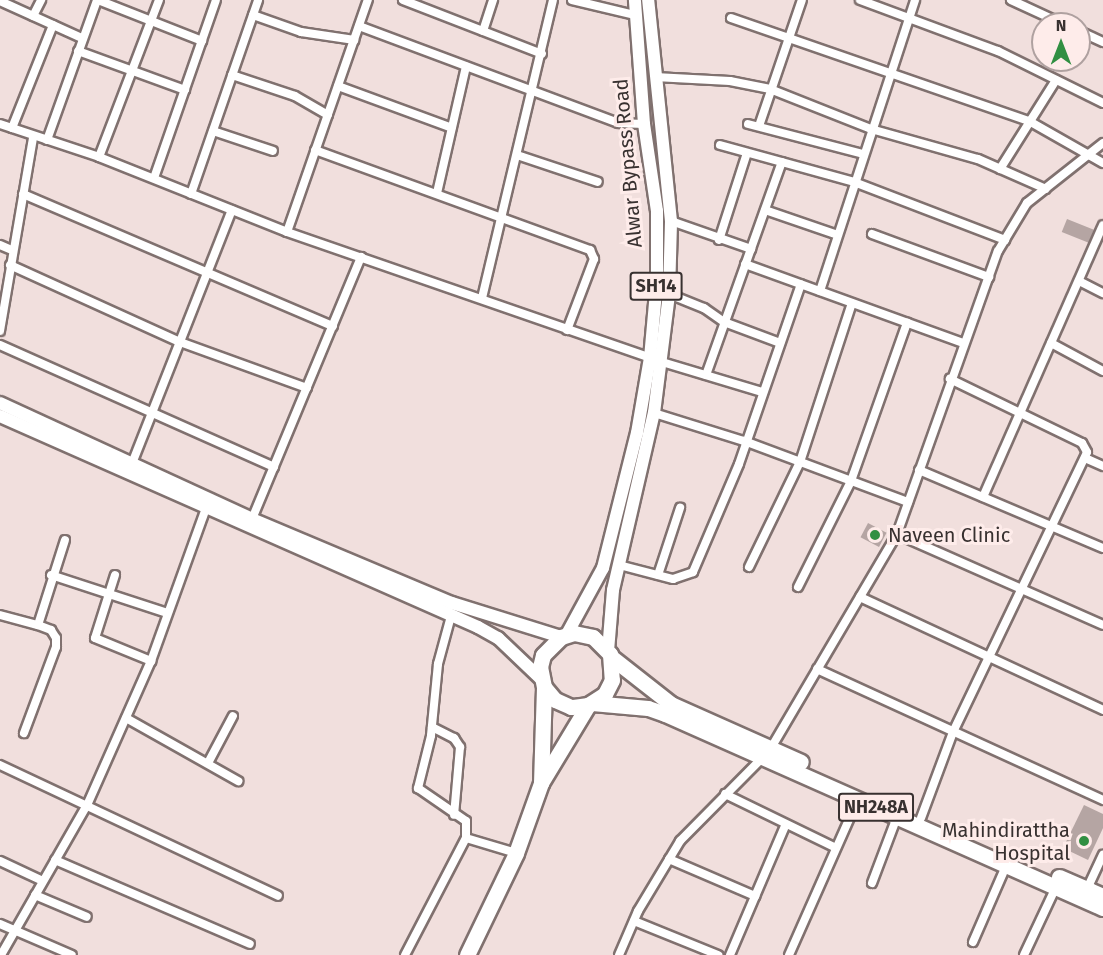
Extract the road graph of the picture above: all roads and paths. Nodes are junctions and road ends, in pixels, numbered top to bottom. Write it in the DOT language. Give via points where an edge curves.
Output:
graph roads {
  1 [pos="40,0"];
  2 [pos="97,0"];
  3 [pos="159,0"];
  4 [pos="216,0"];
  5 [pos="258,0"];
  6 [pos="368,0"];
  7 [pos="403,0"];
  8 [pos="493,0"];
  9 [pos="553,0"];
  10 [pos="572,0"];
  11 [pos="635,0"];
  12 [pos="648,0"];
  13 [pos="802,0"];
  14 [pos="860,0"];
  15 [pos="915,0"];
  16 [pos="1011,0"];
  17 [pos="0,1"];
  18 [pos="1037,12"];
  19 [pos="253,15"];
  20 [pos="635,15"];
  21 [pos="33,16"];
  22 [pos="909,17"];
  23 [pos="731,18"];
  24 [pos="152,21"];
  25 [pos="53,25"];
  26 [pos="359,26"];
  27 [pos="483,31"];
  28 [pos="787,37"];
  29 [pos="82,38"];
  30 [pos="354,40"];
  31 [pos="202,41"];
  32 [pos="78,51"];
  33 [pos="542,54"];
  34 [pos="466,66"];
  35 [pos="890,71"];
  36 [pos="132,72"];
  37 [pos="232,75"];
  38 [pos="655,77"];
  39 [pos="1056,80"];
  40 [pos="338,86"];
  41 [pos="770,89"];
  42 [pos="185,90"];
  43 [pos="534,92"];
  44 [pos="1103,103"];
  45 [pos="328,115"];
  46 [pos="1029,121"];
  47 [pos="0,124"];
  48 [pos="644,124"];
  49 [pos="748,124"];
  50 [pos="759,126"];
  51 [pos="12,128"];
  52 [pos="452,128"];
  53 [pos="871,129"];
  54 [pos="213,131"];
  55 [pos="33,137"];
  56 [pos="47,140"];
  57 [pos="1103,143"];
  58 [pos="720,145"];
  59 [pos="315,150"];
  60 [pos="273,151"];
  61 [pos="747,153"];
  62 [pos="1090,153"];
  63 [pos="863,154"];
  64 [pos="517,155"];
  65 [pos="99,157"];
  66 [pos="782,162"];
  67 [pos="1103,163"];
  68 [pos="1000,169"];
  69 [pos="154,178"];
  70 [pos="598,182"];
  71 [pos="854,182"];
  72 [pos="1046,189"];
  73 [pos="437,193"];
  74 [pos="23,194"];
  75 [pos="191,194"];
  76 [pos="232,210"];
  77 [pos="765,210"];
  78 [pos="501,217"];
  79 [pos="671,221"];
  80 [pos="1103,225"];
  81 [pos="287,232"];
  82 [pos="872,234"];
  83 [pos="838,235"];
  84 [pos="719,240"];
  85 [pos="1005,240"];
  86 [pos="0,245"];
  87 [pos="751,249"];
  88 [pos="12,250"];
  89 [pos="362,257"];
  90 [pos="745,264"];
  91 [pos="10,265"];
  92 [pos="207,272"];
  93 [pos="989,277"];
  94 [pos="1079,281"];
  95 [pos="801,284"];
  96 [pos="820,291"];
  97 [pos="1103,293"];
  98 [pos="669,294"];
  99 [pos="482,298"];
  100 [pos="852,303"];
  101 [pos="724,322"];
  102 [pos="907,323"];
  103 [pos="333,326"];
  104 [pos="567,330"];
  105 [pos="0,331"];
  106 [pos="180,342"];
  107 [pos="780,343"];
  108 [pos="963,343"];
  109 [pos="1051,344"];
  110 [pos="0,345"];
  111 [pos="656,360"];
  112 [pos="1103,371"];
  113 [pos="706,375"];
  114 [pos="950,379"];
  115 [pos="307,388"];
  116 [pos="762,392"];
  117 [pos="0,403"];
  118 [pos="153,412"];
  119 [pos="654,413"];
  120 [pos="1021,413"];
  121 [pos="0,416"];
  122 [pos="744,441"];
  123 [pos="1085,458"];
  124 [pos="800,462"];
  125 [pos="1103,466"];
  126 [pos="274,467"];
  127 [pos="130,469"];
  128 [pos="919,470"];
  129 [pos="851,481"];
  130 [pos="983,497"];
  131 [pos="908,502"];
  132 [pos="208,505"];
  133 [pos="680,508"];
  134 [pos="252,519"];
  135 [pos="1052,526"];
  136 [pos="897,534"];
  137 [pos="65,540"];
  138 [pos="1103,548"];
  139 [pos="619,566"];
  140 [pos="749,567"];
  141 [pos="51,575"];
  142 [pos="116,575"];
  143 [pos="658,575"];
  144 [pos="798,587"];
  145 [pos="1022,589"];
  146 [pos="109,594"];
  147 [pos="860,597"];
  148 [pos="167,613"];
  149 [pos="451,616"];
  150 [pos="1,618"];
  151 [pos="38,625"];
  152 [pos="1103,625"];
  153 [pos="564,636"];
  154 [pos="610,654"];
  155 [pos="989,658"];
  156 [pos="150,661"];
  157 [pos="817,669"];
  158 [pos="542,683"];
  159 [pos="590,704"];
  160 [pos="1103,710"];
  161 [pos="233,716"];
  162 [pos="126,718"];
  163 [pos="432,727"];
  164 [pos="953,732"];
  165 [pos="24,733"];
  166 [pos="767,752"];
  167 [pos="207,763"];
  168 [pos="0,765"];
  169 [pos="238,781"];
  170 [pos="541,783"];
  171 [pos="725,794"];
  172 [pos="858,799"];
  173 [pos="1103,800"];
  174 [pos="88,803"];
  175 [pos="454,815"];
  176 [pos="897,817"];
  177 [pos="921,818"];
  178 [pos="786,824"];
  179 [pos="466,838"];
  180 [pos="837,848"];
  181 [pos="516,853"];
  182 [pos="1103,854"];
  183 [pos="669,859"];
  184 [pos="55,860"];
  185 [pos="0,861"];
  186 [pos="1006,866"];
  187 [pos="43,881"];
  188 [pos="872,883"];
  189 [pos="1056,887"];
  190 [pos="1087,889"];
  191 [pos="35,895"];
  192 [pos="279,896"];
  193 [pos="755,896"];
  194 [pos="1103,896"];
  195 [pos="1103,908"];
  196 [pos="87,917"];
  197 [pos="634,921"];
  198 [pos="0,924"];
  199 [pos="15,931"];
  200 [pos="973,942"];
  201 [pos="250,944"];
  202 [pos="1,955"];
  203 [pos="72,955"];
  204 [pos="405,955"];
  205 [pos="467,955"];
  206 [pos="619,955"];
  207 [pos="718,955"];
  208 [pos="729,955"];
  209 [pos="789,955"];
  210 [pos="1024,955"];
  1 -- 21 [label="street"];
  2 -- 24 [label="street"];
  2 -- 29 [label="street"];
  3 -- 24 [label="street"];
  4 -- 31 [label="street"];
  5 -- 19 [label="street"];
  6 -- 26 [label="street"];
  7 -- 27 [label="street"];
  8 -- 27 [label="street"];
  9 -- 33 [label="street"];
  10 -- 20 [label="street"];
  11 -- 20 [label="main road, Alwar Bypass Road / SH14"];
  12 -- 38 [label="main road, SH14"];
  13 -- 28 [label="street"];
  14 -- 22 [label="street"];
  15 -- 22 [label="street"];
  16 -- 18 [label="street"];
  17 -- 21 [label="street"];
  19 -- 30 [label="street" via="301,32"];
  19 -- 37 [label="street"];
  20 -- 48 [label="main road, Alwar Bypass Road / SH14"];
  21 -- 25 [label="street"];
  22 -- 35 [label="street"];
  22 -- 39 [label="street" via="998,51"];
  23 -- 28 [label="street"];
  24 -- 31 [label="street"];
  24 -- 36 [label="street"];
  25 -- 29 [label="street"];
  25 -- 51 [label="street"];
  26 -- 30 [label="street"];
  26 -- 34 [label="street"];
  27 -- 33 [label="street"];
  28 -- 35 [label="street"];
  28 -- 41 [label="street"];
  29 -- 32 [label="street"];
  30 -- 40 [label="street"];
  31 -- 42 [label="street"];
  32 -- 36 [label="street"];
  32 -- 56 [label="street"];
  33 -- 43 [label="street"];
  34 -- 43 [label="street"];
  34 -- 52 [label="street"];
  35 -- 46 [label="street"];
  35 -- 53 [label="street"];
  36 -- 42 [label="street"];
  36 -- 65 [label="street"];
  37 -- 45 [label="street" via="295,96"];
  37 -- 54 [label="street"];
  38 -- 41 [label="street" via="730,81"];
  38 -- 79 [label="main road, SH14"];
  39 -- 44 [label="street"];
  39 -- 46 [label="street"];
  40 -- 45 [label="street"];
  40 -- 52 [label="street"];
  41 -- 50 [label="street"];
  41 -- 53 [label="street"];
  42 -- 69 [label="street"];
  43 -- 48 [label="street" via="618,123"];
  43 -- 64 [label="street"];
  45 -- 59 [label="street"];
  46 -- 62 [label="street"];
  46 -- 68 [label="street"];
  47 -- 51 [label="street"];
  48 -- 111 [label="main road, Alwar Bypass Road / SH14" via="657,211"];
  49 -- 50 [label="street"];
  50 -- 63 [label="street"];
  51 -- 55 [label="street"];
  52 -- 73 [label="street"];
  53 -- 63 [label="street"];
  53 -- 68 [label="street"];
  54 -- 60 [label="street"];
  54 -- 75 [label="street"];
  55 -- 56 [label="street"];
  55 -- 74 [label="street"];
  56 -- 65 [label="street"];
  57 -- 62 [label="street"];
  58 -- 61 [label="street"];
  59 -- 73 [label="street"];
  59 -- 81 [label="street"];
  61 -- 66 [label="street"];
  61 -- 84 [label="street"];
  62 -- 67 [label="street"];
  62 -- 72 [label="street"];
  63 -- 71 [label="street"];
  64 -- 70 [label="street"];
  64 -- 78 [label="street"];
  65 -- 69 [label="street"];
  66 -- 71 [label="street"];
  66 -- 77 [label="street"];
  68 -- 72 [label="street"];
  69 -- 75 [label="street"];
  71 -- 83 [label="street"];
  71 -- 85 [label="street"];
  72 -- 85 [label="street" via="1027,203"];
  73 -- 78 [label="street"];
  74 -- 88 [label="street"];
  74 -- 92 [label="street"];
  75 -- 76 [label="street"];
  76 -- 81 [label="street"];
  76 -- 92 [label="street"];
  77 -- 83 [label="street"];
  77 -- 87 [label="street"];
  78 -- 99 [label="street"];
  78 -- 104 [label="street" via="594,254"];
  79 -- 84 [label="street"];
  79 -- 98 [label="main road, SH14"];
  80 -- 94 [label="street"];
  81 -- 89 [label="street"];
  82 -- 93 [label="street"];
  83 -- 96 [label="street"];
  84 -- 87 [label="street"];
  85 -- 93 [label="street"];
  86 -- 88 [label="street"];
  87 -- 90 [label="street"];
  88 -- 91 [label="street"];
  89 -- 99 [label="street"];
  89 -- 103 [label="street"];
  90 -- 95 [label="street"];
  90 -- 101 [label="street"];
  91 -- 105 [label="street"];
  91 -- 106 [label="street"];
  92 -- 103 [label="street"];
  92 -- 106 [label="street"];
  93 -- 108 [label="street"];
  94 -- 97 [label="street"];
  94 -- 109 [label="street"];
  95 -- 96 [label="street"];
  95 -- 107 [label="street"];
  96 -- 100 [label="street"];
  98 -- 101 [label="street" via="704,308"];
  98 -- 111 [label="main road, SH14"];
  99 -- 104 [label="street"];
  100 -- 102 [label="street"];
  100 -- 124 [label="street"];
  101 -- 107 [label="street"];
  101 -- 113 [label="street"];
  102 -- 108 [label="street"];
  102 -- 129 [label="street"];
  103 -- 115 [label="street"];
  104 -- 111 [label="street"];
  106 -- 115 [label="street"];
  106 -- 118 [label="street"];
  107 -- 116 [label="street"];
  108 -- 114 [label="street"];
  109 -- 112 [label="street"];
  109 -- 120 [label="street"];
  110 -- 118 [label="street"];
  111 -- 113 [label="street"];
  111 -- 119 [label="main road, SH14"];
  111 -- 153 [label="main road, Alwar Bypass Road / SH14" via="603,568"];
  113 -- 116 [label="street"];
  114 -- 120 [label="street"];
  114 -- 128 [label="street"];
  115 -- 126 [label="street"];
  116 -- 122 [label="street"];
  117 -- 127 [label="main road"];
  118 -- 126 [label="street"];
  118 -- 127 [label="street"];
  119 -- 122 [label="street"];
  119 -- 139 [label="main road, SH14"];
  120 -- 123 [label="street" via="1087,446"];
  120 -- 130 [label="street"];
  121 -- 127 [label="main road"];
  122 -- 124 [label="street"];
  122 -- 143 [label="street" via="739,465 693,572 673,579"];
  123 -- 125 [label="street"];
  123 -- 135 [label="street"];
  124 -- 129 [label="street"];
  124 -- 140 [label="street"];
  126 -- 134 [label="street"];
  127 -- 132 [label="main road"];
  128 -- 130 [label="street"];
  128 -- 131 [label="street"];
  129 -- 131 [label="street"];
  129 -- 144 [label="street"];
  130 -- 135 [label="street"];
  131 -- 136 [label="street"];
  132 -- 134 [label="main road"];
  132 -- 148 [label="street"];
  132 -- 149 [label="main road"];
  133 -- 143 [label="street"];
  134 -- 153 [label="main road" via="452,603"];
  135 -- 138 [label="street"];
  135 -- 145 [label="street"];
  136 -- 145 [label="street"];
  136 -- 147 [label="street"];
  137 -- 141 [label="street"];
  139 -- 143 [label="street"];
  139 -- 154 [label="main road, SH14" via="610,604"];
  141 -- 146 [label="street"];
  141 -- 151 [label="street"];
  142 -- 146 [label="street"];
  145 -- 152 [label="street"];
  145 -- 155 [label="street"];
  146 -- 148 [label="street"];
  146 -- 156 [label="street" via="95,638"];
  147 -- 155 [label="street"];
  147 -- 157 [label="street"];
  148 -- 156 [label="street"];
  149 -- 158 [label="main road" via="498,638"];
  149 -- 163 [label="street" via="438,664"];
  150 -- 151 [label="street"];
  151 -- 165 [label="street" via="51,630 56,647"];
  153 -- 154 [label="highway, NH248A" via="587,634"];
  153 -- 158 [label="highway" via="543,655"];
  154 -- 159 [label="highway" via="612,680 605,694"];
  154 -- 166 [label="highway, NH248A" via="656,695"];
  155 -- 160 [label="street"];
  155 -- 164 [label="street"];
  156 -- 162 [label="street"];
  157 -- 164 [label="street"];
  157 -- 166 [label="street"];
  158 -- 159 [label="highway, NH248A" via="555,700 571,707"];
  158 -- 170 [label="highway"];
  159 -- 166 [label="highway, NH248A" via="648,708"];
  159 -- 170 [label="highway"];
  161 -- 167 [label="street"];
  162 -- 167 [label="street"];
  162 -- 174 [label="street"];
  163 -- 175 [label="street" via="454,738 460,747"];
  163 -- 175 [label="street" via="418,788"];
  164 -- 173 [label="street"];
  164 -- 177 [label="street"];
  166 -- 171 [label="street"];
  166 -- 172 [label="highway, NH248A"];
  166 -- 177 [label="highway, NH248A"];
  167 -- 169 [label="street"];
  168 -- 174 [label="street"];
  170 -- 181 [label="highway"];
  171 -- 178 [label="street"];
  171 -- 183 [label="street" via="680,841"];
  172 -- 176 [label="highway, NH248A"];
  172 -- 180 [label="street"];
  174 -- 184 [label="street"];
  174 -- 192 [label="street"];
  175 -- 179 [label="street" via="466,821"];
  176 -- 186 [label="highway, NH248A"];
  176 -- 188 [label="street"];
  177 -- 190 [label="highway, NH248A"];
  178 -- 180 [label="street"];
  178 -- 193 [label="street"];
  179 -- 181 [label="street"];
  179 -- 204 [label="street"];
  180 -- 209 [label="street"];
  181 -- 205 [label="highway"];
  182 -- 190 [label="street"];
  183 -- 193 [label="street"];
  183 -- 197 [label="street"];
  184 -- 187 [label="street"];
  184 -- 201 [label="street"];
  185 -- 187 [label="street"];
  186 -- 189 [label="highway, NH248A"];
  186 -- 200 [label="street"];
  187 -- 191 [label="street"];
  189 -- 195 [label="highway, NH248A"];
  189 -- 210 [label="street"];
  190 -- 194 [label="highway, NH248A"];
  191 -- 196 [label="street"];
  191 -- 199 [label="street"];
  193 -- 208 [label="street"];
  197 -- 206 [label="street"];
  197 -- 207 [label="street"];
  198 -- 199 [label="street"];
  199 -- 202 [label="street"];
  199 -- 203 [label="street"];
}
